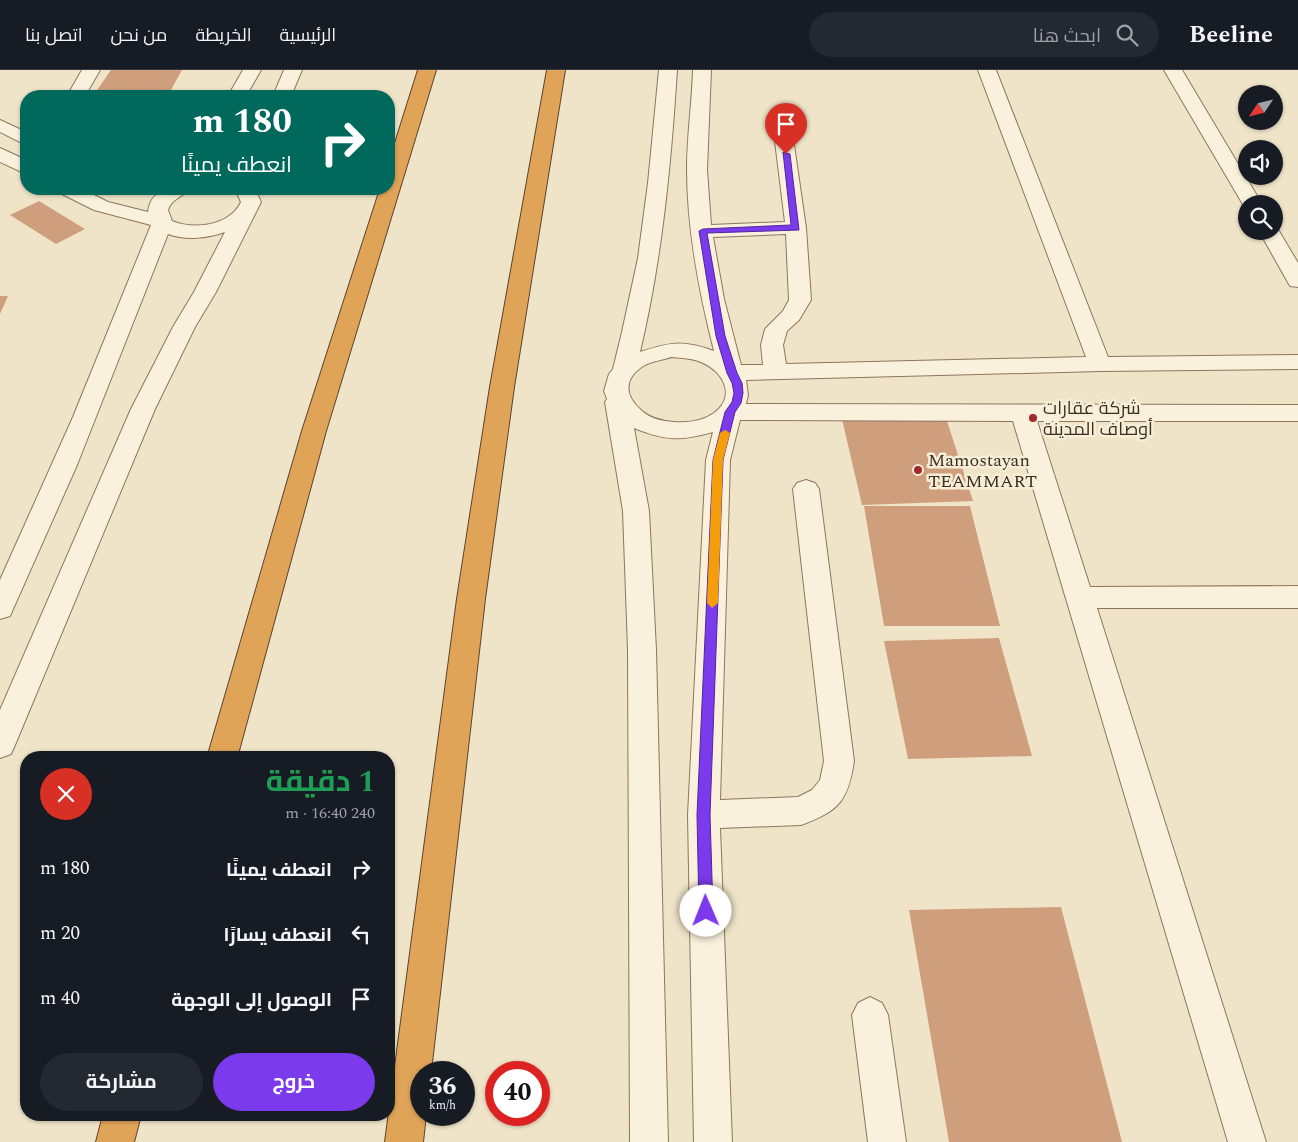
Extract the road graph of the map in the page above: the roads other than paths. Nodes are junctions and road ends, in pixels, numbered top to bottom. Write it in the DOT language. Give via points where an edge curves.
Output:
graph roads {
  1 [pos="92,70"];
  2 [pos="252,70"];
  3 [pos="293,70"];
  4 [pos="427,70"];
  5 [pos="556,70"];
  6 [pos="668,70"];
  7 [pos="702,70"];
  8 [pos="987,70"];
  9 [pos="1173,70"];
  10 [pos="80,90"];
  11 [pos="240,90"];
  12 [pos="285,90"];
  13 [pos="781,117"];
  14 [pos="0,125"];
  15 [pos="20,136"];
  16 [pos="0,154"];
  17 [pos="20,165"];
  18 [pos="395,172"];
  19 [pos="79,195"];
  20 [pos="170,195"];
  21 [pos="388,195"];
  22 [pos="1247,195"];
  23 [pos="249,198"];
  24 [pos="161,222"];
  25 [pos="796,228"];
  26 [pos="703,231"];
  27 [pos="1274,240"];
  28 [pos="1298,281"];
  29 [pos="1298,362"];
  30 [pos="1100,364"];
  31 [pos="624,369"];
  32 [pos="776,372"];
  33 [pos="732,373"];
  34 [pos="618,402"];
  35 [pos="730,412"];
  36 [pos="1298,413"];
  37 [pos="1023,414"];
  38 [pos="806,488"];
  39 [pos="1298,597"];
  40 [pos="1080,598"];
  41 [pos="0,608"];
  42 [pos="0,745"];
  43 [pos="224,751"];
  44 [pos="704,815"];
  45 [pos="870,1014"];
  46 [pos="120,1121"];
  47 [pos="115,1142"];
  48 [pos="404,1142"];
  49 [pos="649,1142"];
  50 [pos="713,1142"];
  51 [pos="887,1142"];
  52 [pos="1247,1142"];
  1 -- 10 [label="street"];
  2 -- 11 [label="street"];
  3 -- 12 [label="street"];
  4 -- 18 [label="highway"];
  5 -- 48 [label="highway" via="502,387 473,590"];
  6 -- 31 [label="street" via="661,170 650,257"];
  7 -- 26 [label="street" via="697,170"];
  8 -- 30 [label="street"];
  9 -- 22 [label="street"];
  13 -- 25 [label="street"];
  14 -- 15 [label="street"];
  16 -- 17 [label="street"];
  19 -- 24 [label="street" via="101,206"];
  20 -- 24 [label="street" via="158,208"];
  21 -- 43 [label="highway" via="314,431"];
  23 -- 24 [label="street" via="230,224 210,231 182,231"];
  23 -- 42 [label="street" via="205,292 143,409"];
  24 -- 41 [label="street" via="94,395 28,551"];
  25 -- 26 [label="street"];
  25 -- 32 [label="street" via="800,300 791,315 776,329 772,345"];
  26 -- 33 [label="street" via="721,336"];
  27 -- 28 [label="street"];
  29 -- 30 [label="street"];
  30 -- 32 [label="street"];
  31 -- 33 [label="street" via="636,360 670,350 706,356"];
  31 -- 34 [label="street" via="615,390"];
  32 -- 33 [label="street"];
  33 -- 35 [label="street" via="738,393"];
  34 -- 35 [label="street" via="626,414 640,424 680,432 700,429"];
  34 -- 49 [label="street" via="636,511 641,630"];
  35 -- 37 [label="street"];
  35 -- 44 [label="street" via="718,460"];
  36 -- 37 [label="street"];
  37 -- 40 [label="street"];
  38 -- 44 [label="street" via="839,762 835,785 824,800 801,811"];
  39 -- 40 [label="street"];
  40 -- 52 [label="street"];
  44 -- 50 [label="street"];
  45 -- 51 [label="street"];
  46 -- 47 [label="highway"];
}
